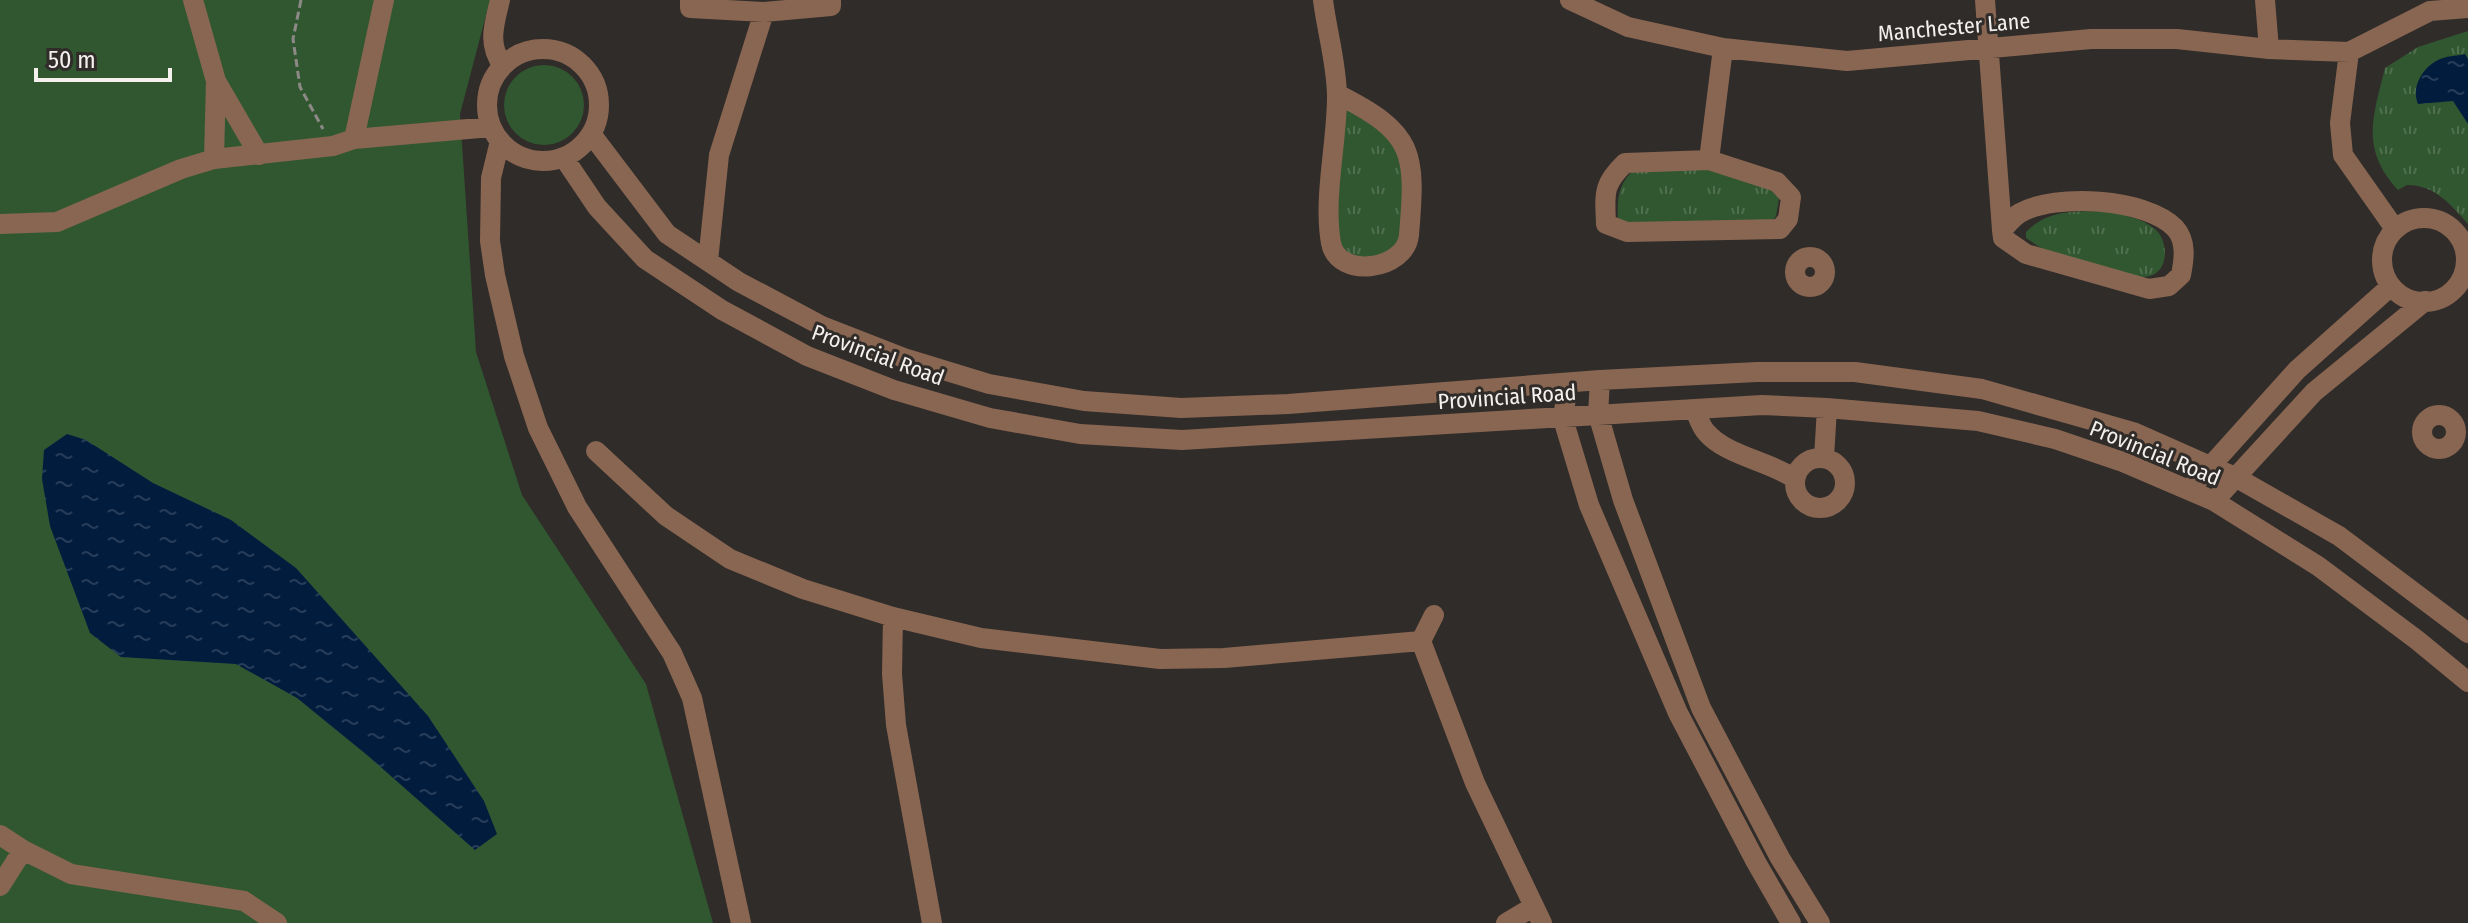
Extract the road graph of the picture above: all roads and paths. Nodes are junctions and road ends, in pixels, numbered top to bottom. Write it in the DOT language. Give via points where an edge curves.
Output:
graph roads {
  1 [pos="193,0"];
  2 [pos="301,0"];
  3 [pos="384,0"];
  4 [pos="500,0"];
  5 [pos="690,0"];
  6 [pos="831,0"];
  7 [pos="1323,0"];
  8 [pos="1570,0"];
  9 [pos="1985,0"];
  10 [pos="2265,0"];
  11 [pos="2468,8"];
  12 [pos="764,12"];
  13 [pos="1723,48"];
  14 [pos="1990,48"];
  15 [pos="2269,49"];
  16 [pos="2349,52"];
  17 [pos="503,66"];
  18 [pos="216,81"];
  19 [pos="1337,94"];
  20 [pos="496,134"];
  21 [pos="592,135"];
  22 [pos="354,139"];
  23 [pos="333,146"];
  24 [pos="259,155"];
  25 [pos="564,158"];
  26 [pos="214,159"];
  27 [pos="1709,160"];
  28 [pos="0,224"];
  29 [pos="1780,229"];
  30 [pos="2395,229"];
  31 [pos="2002,230"];
  32 [pos="1803,258"];
  33 [pos="708,261"];
  34 [pos="2466,270"];
  35 [pos="2391,286"];
  36 [pos="2425,301"];
  37 [pos="1600,380"];
  38 [pos="1568,383"];
  39 [pos="1019,390"];
  40 [pos="1827,408"];
  41 [pos="1695,410"];
  42 [pos="1598,414"];
  43 [pos="1563,419"];
  44 [pos="1014,422"];
  45 [pos="596,451"];
  46 [pos="1824,458"];
  47 [pos="2213,466"];
  48 [pos="2237,478"];
  49 [pos="1795,479"];
  50 [pos="2190,489"];
  51 [pos="2214,501"];
  52 [pos="1434,615"];
  53 [pos="893,617"];
  54 [pos="2468,633"];
  55 [pos="1421,641"];
  56 [pos="2468,682"];
  57 [pos="0,835"];
  58 [pos="23,850"];
  59 [pos="0,886"];
  60 [pos="1538,915"];
  61 [pos="273,921"];
  62 [pos="741,923"];
  63 [pos="932,923"];
  64 [pos="1506,923"];
  65 [pos="1791,923"];
  66 [pos="1820,923"];
  1 -- 18 [label="street"];
  2 -- 23 [label="path" via="293,39 300,87"];
  3 -- 22 [label="street"];
  4 -- 17 [label="street" via="491,39"];
  5 -- 12 [label="street" via="690,8"];
  6 -- 12 [label="street" via="831,6"];
  7 -- 19 [label="street"];
  8 -- 13 [label="street, Manchester Lane" via="1628,27"];
  9 -- 14 [label="street"];
  10 -- 15 [label="street"];
  11 -- 16 [label="street" via="2430,11"];
  12 -- 33 [label="street" via="719,155"];
  13 -- 14 [label="street, Manchester Lane" via="1847,61"];
  13 -- 27 [label="street"];
  14 -- 15 [label="street, Manchester Lane" via="2091,39 2177,39"];
  14 -- 31 [label="street"];
  15 -- 16 [label="street, Manchester Lane"];
  16 -- 30 [label="street" via="2340,123 2343,155"];
  17 -- 20 [label="street" via="488,95 487,111"];
  17 -- 21 [label="street" via="531,50 564,53 578,61 599,95"];
  18 -- 24 [label="street"];
  18 -- 26 [label="street"];
  19 -- 19 [label="street" via="1332,246 1355,266 1383,264 1399,257 1408,241 1413,185 1409,153 1391,125"];
  20 -- 22 [label="street"];
  20 -- 25 [label="street" via="513,153 529,160"];
  20 -- 62 [label="street" via="490,241 514,356 538,428 577,507 672,653 692,698"];
  21 -- 25 [label="street"];
  21 -- 33 [label="street, Provincial Road" via="667,234"];
  22 -- 23 [label="street"];
  23 -- 24 [label="street"];
  24 -- 26 [label="street"];
  25 -- 44 [label="street, Provincial Road" via="597,207 645,259 722,310 807,356 880,384"];
  26 -- 28 [label="street" via="57,222"];
  27 -- 29 [label="street" via="1777,182 1791,197 1788,219"];
  27 -- 29 [label="street" via="1625,163 1610,178 1606,224 1627,232"];
  29 -- 32 [label="street"];
  30 -- 34 [label="street" via="2424,218 2445,223 2460,238"];
  30 -- 35 [label="street" via="2382,257"];
  31 -- 31 [label="street" via="2003,238 2026,254 2149,289 2169,286 2181,275 2185,250 2176,229 2146,210 2110,202 2051,203 2019,213"];
  33 -- 39 [label="street, Provincial Road" via="822,326 904,358"];
  34 -- 36 [label="street" via="2454,289"];
  35 -- 36 [label="street" via="2406,297"];
  35 -- 47 [label="street" via="2297,370"];
  36 -- 48 [label="street" via="2314,392"];
  37 -- 38 [label="street, Provincial Road"];
  37 -- 42 [label="street"];
  37 -- 47 [label="street, Provincial Road" via="1855,372 1982,389 2133,432"];
  38 -- 39 [label="street, Provincial Road" via="1181,408"];
  38 -- 43 [label="street"];
  39 -- 44 [label="street"];
  40 -- 41 [label="street, Provincial Road"];
  40 -- 46 [label="street"];
  40 -- 50 [label="street, Provincial Road" via="1978,421 2055,439"];
  41 -- 42 [label="street, Provincial Road"];
  41 -- 49 [label="street" via="1706,433 1726,447"];
  42 -- 43 [label="street, Provincial Road"];
  42 -- 66 [label="street" via="1623,500 1701,708"];
  43 -- 44 [label="street, Provincial Road" via="1182,440 1080,434"];
  43 -- 65 [label="street" via="1589,505 1678,713"];
  45 -- 53 [label="street" via="666,516 730,559"];
  46 -- 49 [label="street" via="1809,460"];
  46 -- 49 [label="street" via="1844,473 1845,490 1835,504 1810,506 1798,495"];
  47 -- 48 [label="street, Provincial Road"];
  47 -- 50 [label="street"];
  48 -- 51 [label="street"];
  48 -- 54 [label="street, Provincial Road" via="2339,536"];
  50 -- 51 [label="street, Provincial Road"];
  51 -- 56 [label="street, Provincial Road" via="2318,566"];
  52 -- 55 [label="street"];
  53 -- 55 [label="street" via="981,638 1160,659"];
  53 -- 63 [label="street" via="896,725"];
  55 -- 60 [label="street" via="1475,783"];
  57 -- 58 [label="street"];
  58 -- 59 [label="street"];
  58 -- 61 [label="street" via="71,874 244,901"];
  60 -- 64 [label="street"];
}
